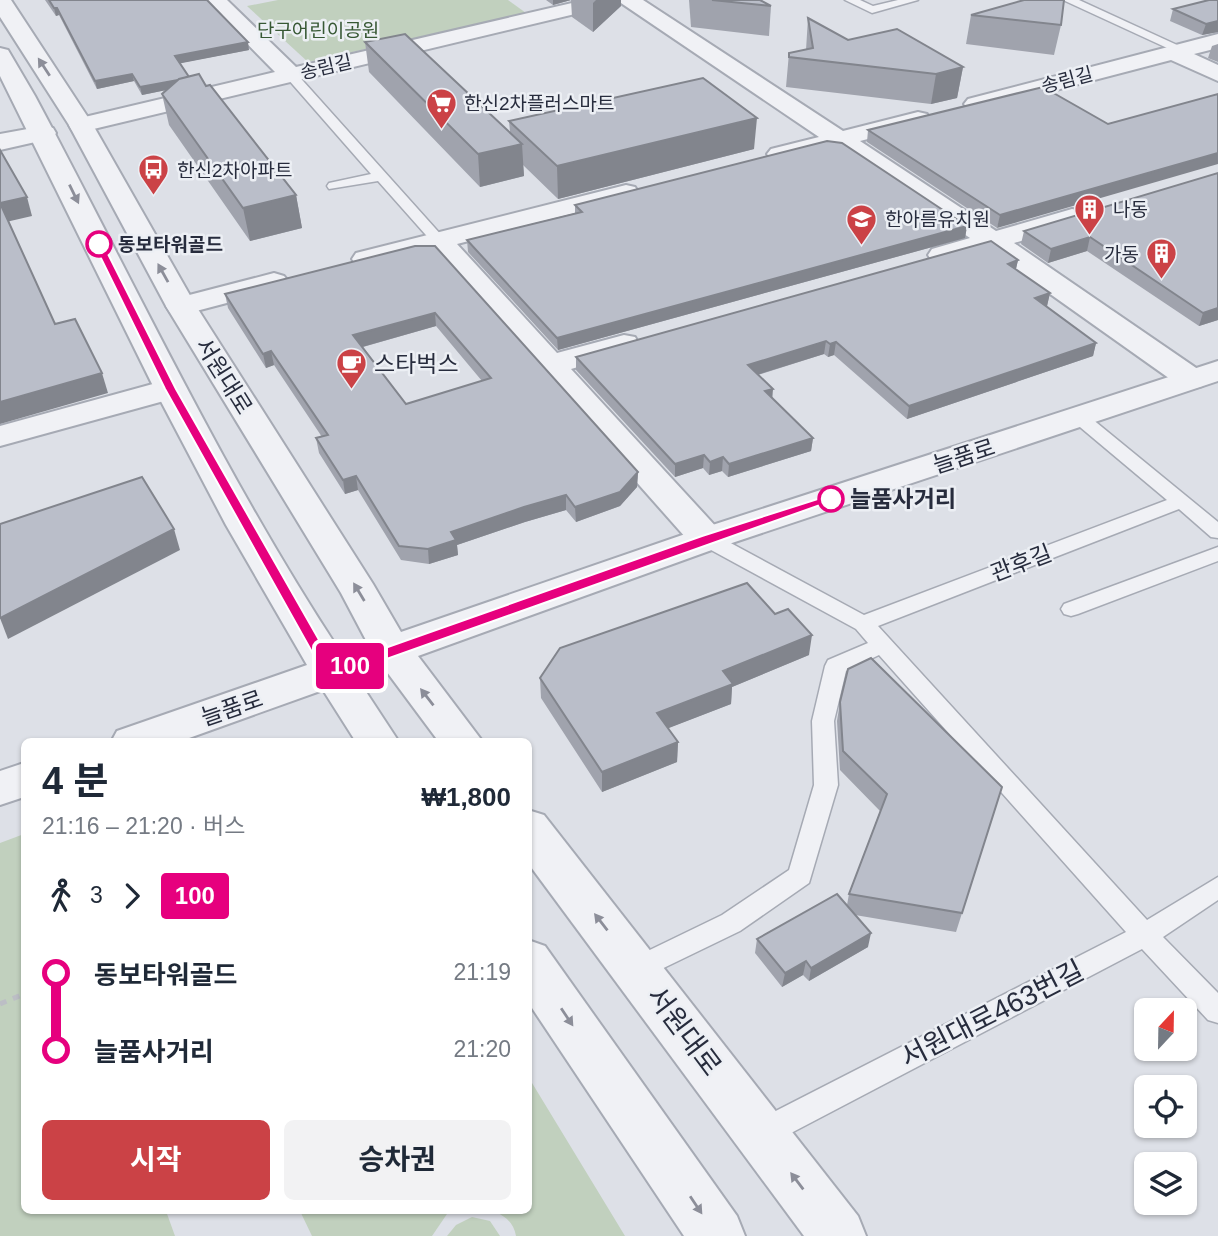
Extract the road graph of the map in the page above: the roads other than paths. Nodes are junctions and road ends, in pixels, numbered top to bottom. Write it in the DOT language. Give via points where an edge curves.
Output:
graph roads {
  1 [pos="1,0"];
  2 [pos="247,0"];
  3 [pos="612,0"];
  4 [pos="629,0"];
  5 [pos="851,0"];
  6 [pos="912,0"];
  7 [pos="1069,0"];
  8 [pos="218,3"];
  9 [pos="1218,41"];
  10 [pos="1178,51"];
  11 [pos="0,55"];
  12 [pos="1218,74"];
  13 [pos="291,75"];
  14 [pos="81,125"];
  15 [pos="44,133"];
  16 [pos="839,139"];
  17 [pos="0,142"];
  18 [pos="758,160"];
  19 [pos="381,176"];
  20 [pos="334,186"];
  21 [pos="651,187"];
  22 [pos="1099,209"];
  23 [pos="438,240"];
  24 [pos="993,241"];
  25 [pos="913,263"];
  26 [pos="343,264"];
  27 [pos="303,275"];
  28 [pos="181,306"];
  29 [pos="657,335"];
  30 [pos="549,365"];
  31 [pos="1205,375"];
  32 [pos="171,389"];
  33 [pos="1080,418"];
  34 [pos="0,436"];
  35 [pos="1180,502"];
  36 [pos="1218,532"];
  37 [pos="707,539"];
  38 [pos="1218,554"];
  39 [pos="1070,609"];
  40 [pos="863,624"];
  41 [pos="882,645"];
  42 [pos="393,651"];
  43 [pos="331,673"];
  44 [pos="144,738"];
  45 [pos="375,738"];
  46 [pos="459,738"];
  47 [pos="21,780"];
  48 [pos="0,788"];
  49 [pos="532,833"];
  50 [pos="1218,887"];
  51 [pos="1145,935"];
  52 [pos="532,967"];
  53 [pos="636,969"];
  54 [pos="1218,1012"];
  55 [pos="762,1133"];
  56 [pos="718,1236"];
  57 [pos="838,1236"];
  14 -- 1 [label="street, 서원대로, one-way"];
  2 -- 8 [label="street"];
  3 -- 13 [label="street, 송림길"];
  4 -- 16 [label="street"];
  5 -- 6 [label="lane" via="872,10"];
  7 -- 10 [label="lane"];
  8 -- 13 [label="street"];
  9 -- 10 [label="street, 송림길"];
  10 -- 12 [label="street"];
  10 -- 16 [label="street, 송림길"];
  11 -- 15 [label="street"];
  13 -- 14 [label="street, 송림길"];
  13 -- 19 [label="lane"];
  14 -- 15 [label="street, 송림길"];
  28 -- 14 [label="street, 서원대로, one-way"];
  15 -- 17 [label="street, 송림길"];
  15 -- 32 [label="street, one-way"];
  16 -- 18 [label="street, 송림길"];
  16 -- 24 [label="street"];
  19 -- 20 [label="lane"];
  19 -- 23 [label="lane"];
  21 -- 23 [label="street"];
  22 -- 24 [label="street"];
  23 -- 26 [label="street"];
  23 -- 30 [label="street"];
  24 -- 25 [label="street"];
  24 -- 31 [label="street"];
  27 -- 28 [label="street"];
  42 -- 28 [label="street, 서원대로, one-way"];
  29 -- 30 [label="street"];
  30 -- 37 [label="street"];
  31 -- 33 [label="street, 늘품로"];
  32 -- 34 [label="street"];
  32 -- 43 [label="street"];
  33 -- 35 [label="lane"];
  33 -- 37 [label="street, 늘품로"];
  35 -- 36 [label="lane"];
  35 -- 40 [label="lane, 관후길"];
  37 -- 40 [label="lane"];
  37 -- 42 [label="street, 늘품로"];
  38 -- 39 [label="lane"];
  40 -- 41 [label="lane"];
  41 -- 51 [label="lane"];
  41 -- 53 [label="lane" via="836,666 823,721 826,785 800,876 731,923"];
  42 -- 43 [label="street, 늘품로"];
  46 -- 42 [label="street, 서원대로, one-way"];
  43 -- 44 [label="street, 늘품로"];
  43 -- 45 [label="street"];
  47 -- 48 [label="street"];
  53 -- 49 [label="street, 서원대로, one-way"];
  50 -- 51 [label="lane, 서원대로463번길"];
  51 -- 54 [label="lane"];
  51 -- 55 [label="lane, 서원대로463번길"];
  52 -- 56 [label="street, one-way"];
  53 -- 55 [label="street, 서원대로"];
  57 -- 55 [label="street, 서원대로, one-way"];
}
